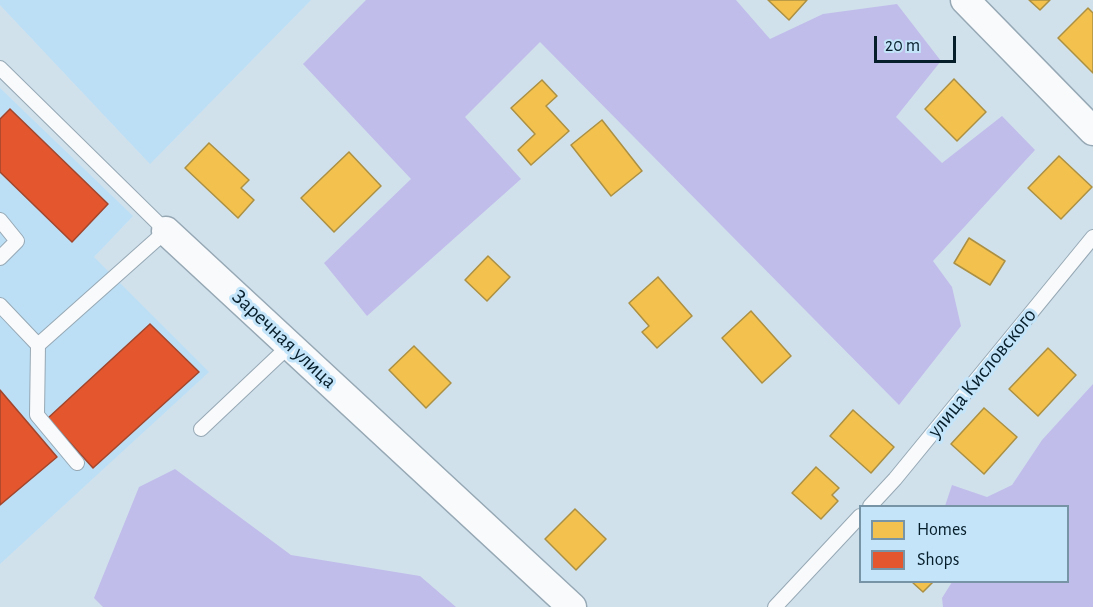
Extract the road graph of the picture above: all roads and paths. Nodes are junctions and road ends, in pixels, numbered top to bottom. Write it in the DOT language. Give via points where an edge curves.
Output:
graph roads {
  1 [pos="965,0"];
  2 [pos="0,68"];
  3 [pos="1093,131"];
  4 [pos="0,220"];
  5 [pos="166,231"];
  6 [pos="1093,237"];
  7 [pos="0,258"];
  8 [pos="0,305"];
  9 [pos="291,344"];
  10 [pos="38,345"];
  11 [pos="201,429"];
  12 [pos="77,463"];
  13 [pos="872,505"];
  14 [pos="859,518"];
  15 [pos="572,607"];
  16 [pos="775,607"];
  1 -- 3 [label="street"];
  2 -- 5 [label="lane, Заречная улица"];
  4 -- 7 [label="lane" via="17,241"];
  5 -- 9 [label="street, Заречная улица"];
  5 -- 10 [label="lane"];
  6 -- 13 [label="lane, улица Кисловского"];
  8 -- 10 [label="lane"];
  9 -- 11 [label="lane"];
  9 -- 15 [label="street, Заречная улица"];
  10 -- 12 [label="lane" via="37,415"];
  14 -- 16 [label="lane"];
}
